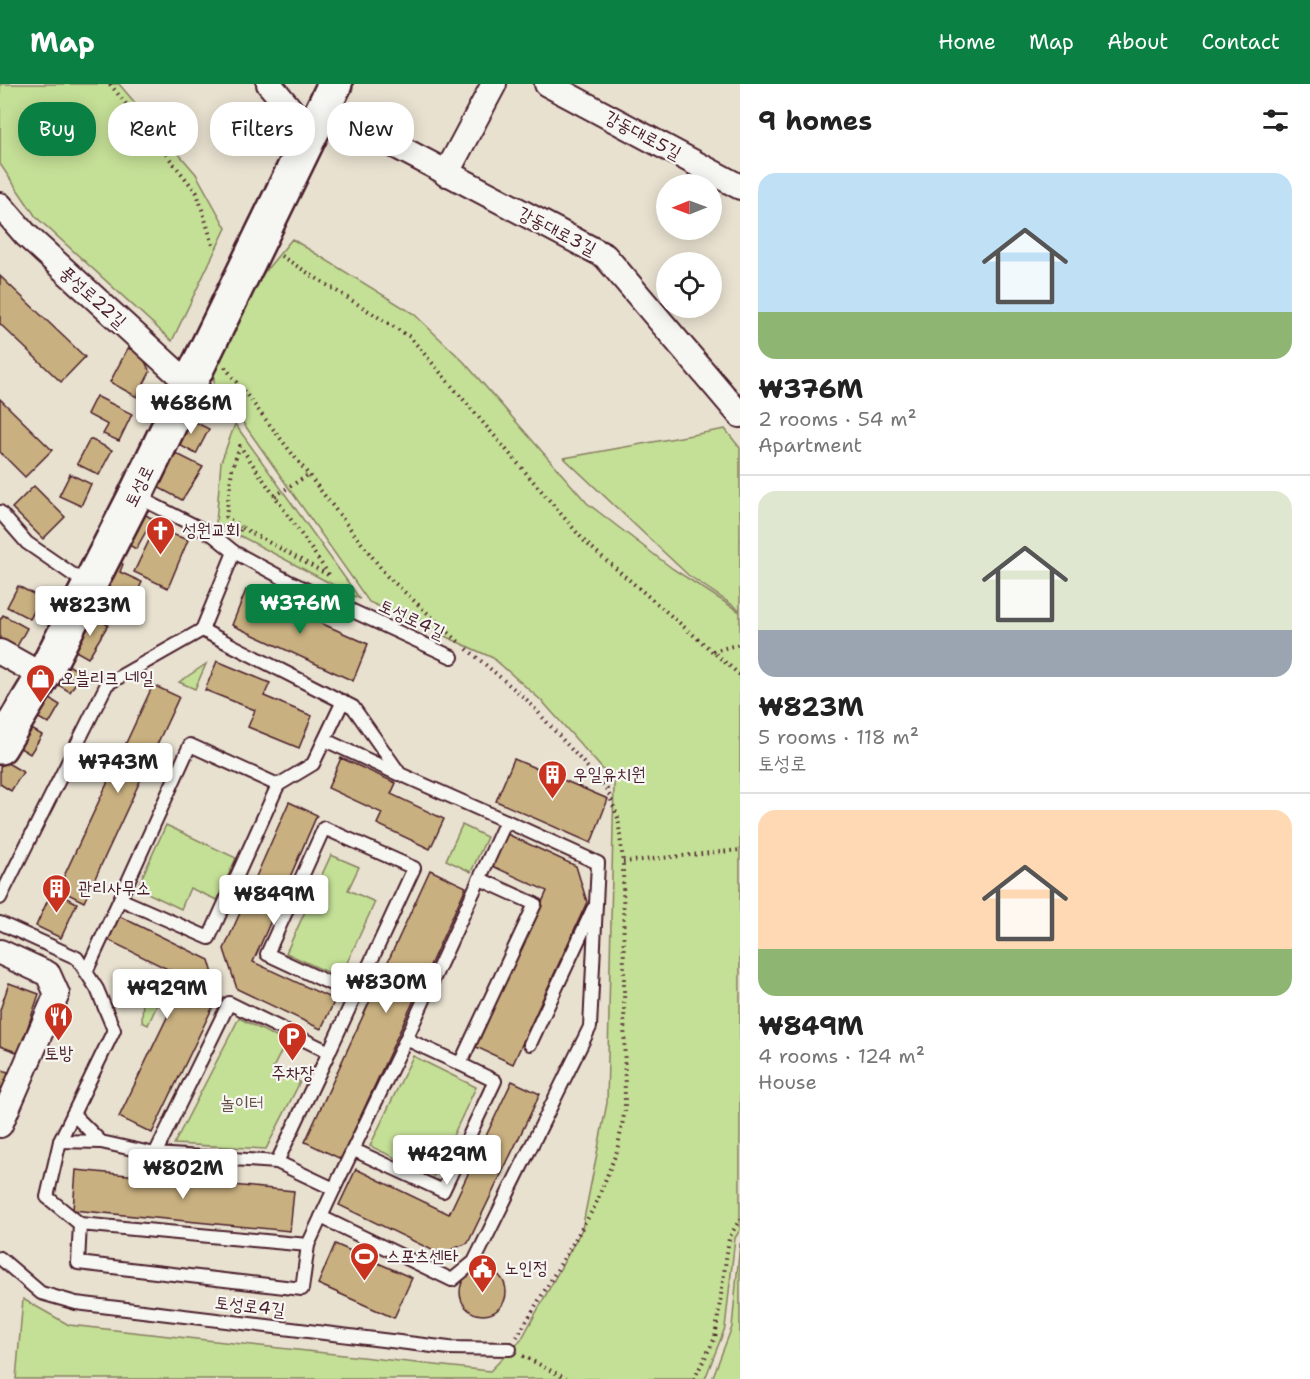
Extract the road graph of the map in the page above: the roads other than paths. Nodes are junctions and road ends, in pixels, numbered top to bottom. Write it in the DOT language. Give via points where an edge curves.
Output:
graph roads {
  1 [pos="269,84"];
  2 [pos="495,84"];
  3 [pos="547,84"];
  4 [pos="323,109"];
  5 [pos="446,174"];
  6 [pos="740,187"];
  7 [pos="0,205"];
  8 [pos="190,385"];
  9 [pos="740,415"];
  10 [pos="135,496"];
  11 [pos="0,512"];
  12 [pos="234,552"];
  13 [pos="89,586"];
  14 [pos="202,630"];
  15 [pos="0,652"];
  16 [pos="452,657"];
  17 [pos="43,676"];
  18 [pos="343,701"];
  19 [pos="5,728"];
  20 [pos="325,740"];
  21 [pos="399,774"];
  22 [pos="278,784"];
  23 [pos="506,821"];
  24 [pos="480,879"];
  25 [pos="0,898"];
  26 [pos="120,899"];
  27 [pos="596,902"];
  28 [pos="0,923"];
  29 [pos="0,952"];
  30 [pos="86,972"];
  31 [pos="355,995"];
  32 [pos="406,1039"];
  33 [pos="530,1044"];
  34 [pos="329,1052"];
  35 [pos="460,1064"];
  36 [pos="73,1114"];
  37 [pos="0,1125"];
  38 [pos="60,1141"];
  39 [pos="101,1142"];
  40 [pos="354,1150"];
  41 [pos="155,1154"];
  42 [pos="277,1162"];
  43 [pos="334,1189"];
  44 [pos="321,1217"];
  45 [pos="80,1224"];
  46 [pos="308,1245"];
  47 [pos="0,1258"];
  48 [pos="510,1349"];
  1 -- 4 [label="street"];
  2 -- 5 [label="street"];
  3 -- 6 [label="street, 강동대로5길"];
  4 -- 5 [label="street, 강동대로3길"];
  4 -- 8 [label="street, 토성로"];
  5 -- 9 [label="street, 강동대로3길" via="605,256"];
  7 -- 8 [label="street, 풍성로22길" via="26,235"];
  8 -- 10 [label="street, 토성로"];
  10 -- 12 [label="lane, 토성로4길" via="213,535"];
  10 -- 13 [label="street, 토성로"];
  11 -- 13 [label="lane" via="27,543"];
  12 -- 14 [label="lane"];
  12 -- 16 [label="lane, 토성로4길"];
  13 -- 17 [label="street, 토성로"];
  14 -- 18 [label="lane"];
  14 -- 25 [label="lane" via="107,684"];
  15 -- 17 [label="street"];
  17 -- 19 [label="street, 토성로"];
  18 -- 20 [label="lane"];
  18 -- 21 [label="lane" via="353,707"];
  20 -- 21 [label="lane"];
  20 -- 22 [label="lane" via="314,764"];
  21 -- 23 [label="lane"];
  22 -- 26 [label="lane" via="190,745"];
  22 -- 26 [label="lane" via="209,938"];
  23 -- 24 [label="lane"];
  23 -- 27 [label="lane" via="598,863"];
  24 -- 32 [label="lane"];
  24 -- 35 [label="lane" via="535,904"];
  26 -- 30 [label="lane"];
  27 -- 33 [label="lane"];
  27 -- 44 [label="lane" via="590,1027 474,1262 452,1280"];
  28 -- 30 [label="lane" via="77,958"];
  29 -- 37 [label="street" via="48,974 57,994"];
  30 -- 36 [label="lane" via="114,1030"];
  31 -- 31 [label="lane" via="414,868 324,828 267,954"];
  31 -- 34 [label="lane"];
  32 -- 35 [label="lane"];
  32 -- 40 [label="lane"];
  34 -- 41 [label="lane" via="229,1003"];
  34 -- 42 [label="lane"];
  35 -- 40 [label="lane" via="495,1081 443,1191"];
  36 -- 38 [label="lane"];
  36 -- 39 [label="lane"];
  38 -- 39 [label="lane"];
  38 -- 45 [label="lane" via="47,1197"];
  39 -- 41 [label="lane"];
  40 -- 43 [label="lane"];
  41 -- 42 [label="lane"];
  42 -- 43 [label="lane"];
  43 -- 44 [label="lane"];
  44 -- 46 [label="lane"];
  45 -- 46 [label="lane"];
  45 -- 46 [label="lane" via="78,1263 302,1289"];
  47 -- 48 [label="lane, 토성로4길" via="41,1293 76,1303 449,1348"];
}
